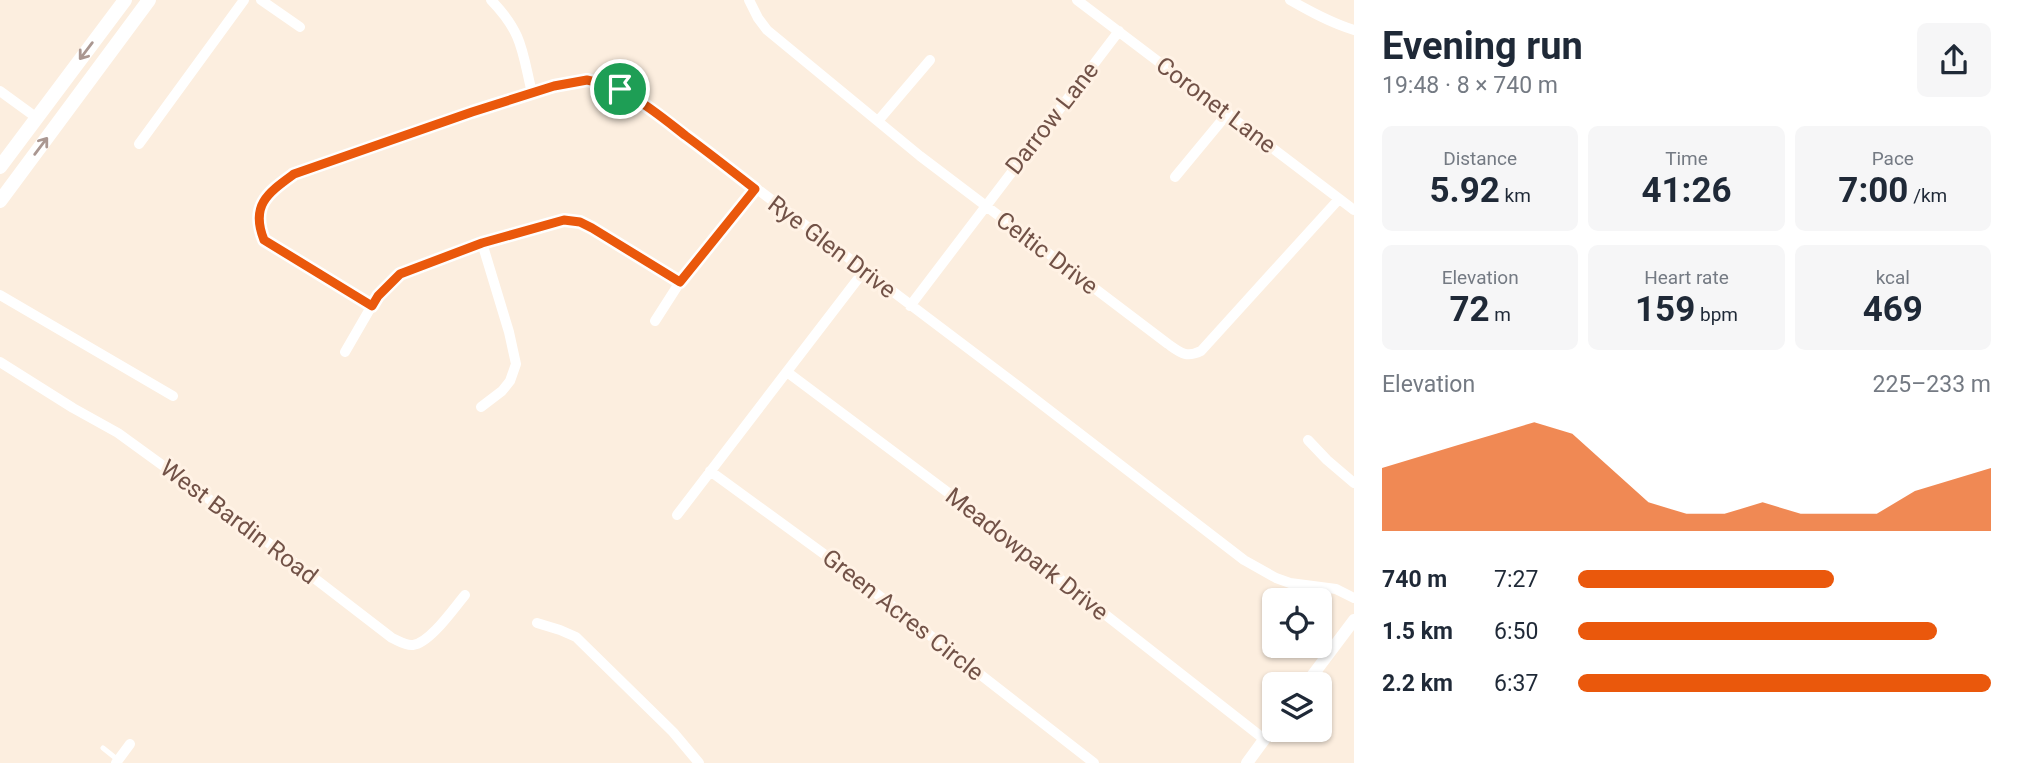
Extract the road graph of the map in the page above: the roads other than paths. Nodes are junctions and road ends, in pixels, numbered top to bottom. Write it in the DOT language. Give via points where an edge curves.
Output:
graph roads {
  1 [pos="125,0"];
  2 [pos="149,0"];
  3 [pos="244,0"];
  4 [pos="261,0"];
  5 [pos="491,0"];
  6 [pos="748,0"];
  7 [pos="1077,0"];
  8 [pos="1290,0"];
  9 [pos="300,27"];
  10 [pos="1354,30"];
  11 [pos="1119,31"];
  12 [pos="930,60"];
  13 [pos="0,91"];
  14 [pos="532,93"];
  15 [pos="1228,113"];
  16 [pos="37,118"];
  17 [pos="878,121"];
  18 [pos="139,144"];
  19 [pos="0,167"];
  20 [pos="1175,177"];
  21 [pos="755,189"];
  22 [pos="1339,199"];
  23 [pos="0,201"];
  24 [pos="985,205"];
  25 [pos="1354,210"];
  26 [pos="482,243"];
  27 [pos="864,271"];
  28 [pos="680,282"];
  29 [pos="0,295"];
  30 [pos="372,306"];
  31 [pos="910,306"];
  32 [pos="655,321"];
  33 [pos="345,352"];
  34 [pos="0,362"];
  35 [pos="786,372"];
  36 [pos="173,396"];
  37 [pos="481,407"];
  38 [pos="1308,440"];
  39 [pos="710,471"];
  40 [pos="1354,483"];
  41 [pos="677,515"];
  42 [pos="465,595"];
  43 [pos="1354,598"];
  44 [pos="1354,620"];
  45 [pos="537,623"];
  46 [pos="1315,672"];
  47 [pos="1262,737"];
  48 [pos="1262,742"];
  49 [pos="130,744"];
  50 [pos="103,748"];
  51 [pos="117,762"];
  52 [pos="699,763"];
  53 [pos="1094,763"];
  54 [pos="1247,763"];
  1 -- 16 [label="main road, one-way"];
  23 -- 2 [label="main road, one-way"];
  3 -- 18 [label="street"];
  4 -- 9 [label="street"];
  5 -- 14 [label="street" via="515,29"];
  6 -- 17 [label="street, Celtic Drive" via="767,30"];
  7 -- 11 [label="street, Coronet Lane"];
  8 -- 10 [label="street"];
  11 -- 15 [label="street, Coronet Lane"];
  11 -- 24 [label="street, Darrow Lane"];
  12 -- 17 [label="street"];
  13 -- 16 [label="street"];
  14 -- 21 [label="street, Rye Glen Drive" via="587,80 620,89"];
  14 -- 30 [label="street, Rye Glen Drive" via="294,174 263,202 257,222 264,240"];
  15 -- 20 [label="street"];
  15 -- 22 [label="street, Coronet Lane"];
  16 -- 19 [label="main road"];
  17 -- 24 [label="street, Celtic Drive"];
  21 -- 27 [label="street, Rye Glen Drive"];
  21 -- 28 [label="street"];
  22 -- 24 [label="street, Celtic Drive" via="1201,351 1192,355 1168,344"];
  22 -- 25 [label="street, Coronet Lane"];
  24 -- 31 [label="street, Darrow Lane"];
  26 -- 28 [label="street" via="564,220 580,222"];
  26 -- 30 [label="street" via="400,274"];
  26 -- 37 [label="street" via="516,364 502,391"];
  27 -- 31 [label="street, Rye Glen Drive"];
  27 -- 35 [label="street"];
  28 -- 32 [label="street"];
  29 -- 36 [label="street"];
  30 -- 33 [label="street"];
  31 -- 43 [label="street, Rye Glen Drive" via="1244,560 1290,583 1336,589"];
  34 -- 42 [label="street, West Bardin Road" via="118,433 392,638 406,645 420,643"];
  35 -- 39 [label="street"];
  35 -- 47 [label="street, Meadowpark Drive" via="982,518"];
  38 -- 40 [label="street"];
  39 -- 41 [label="street"];
  39 -- 53 [label="street, Green Acres Circle" via="850,573"];
  44 -- 46 [label="street"];
  45 -- 52 [label="street" via="576,637"];
  48 -- 54 [label="street"];
  49 -- 51 [label="street"];
  50 -- 51 [label="lane"];
}
